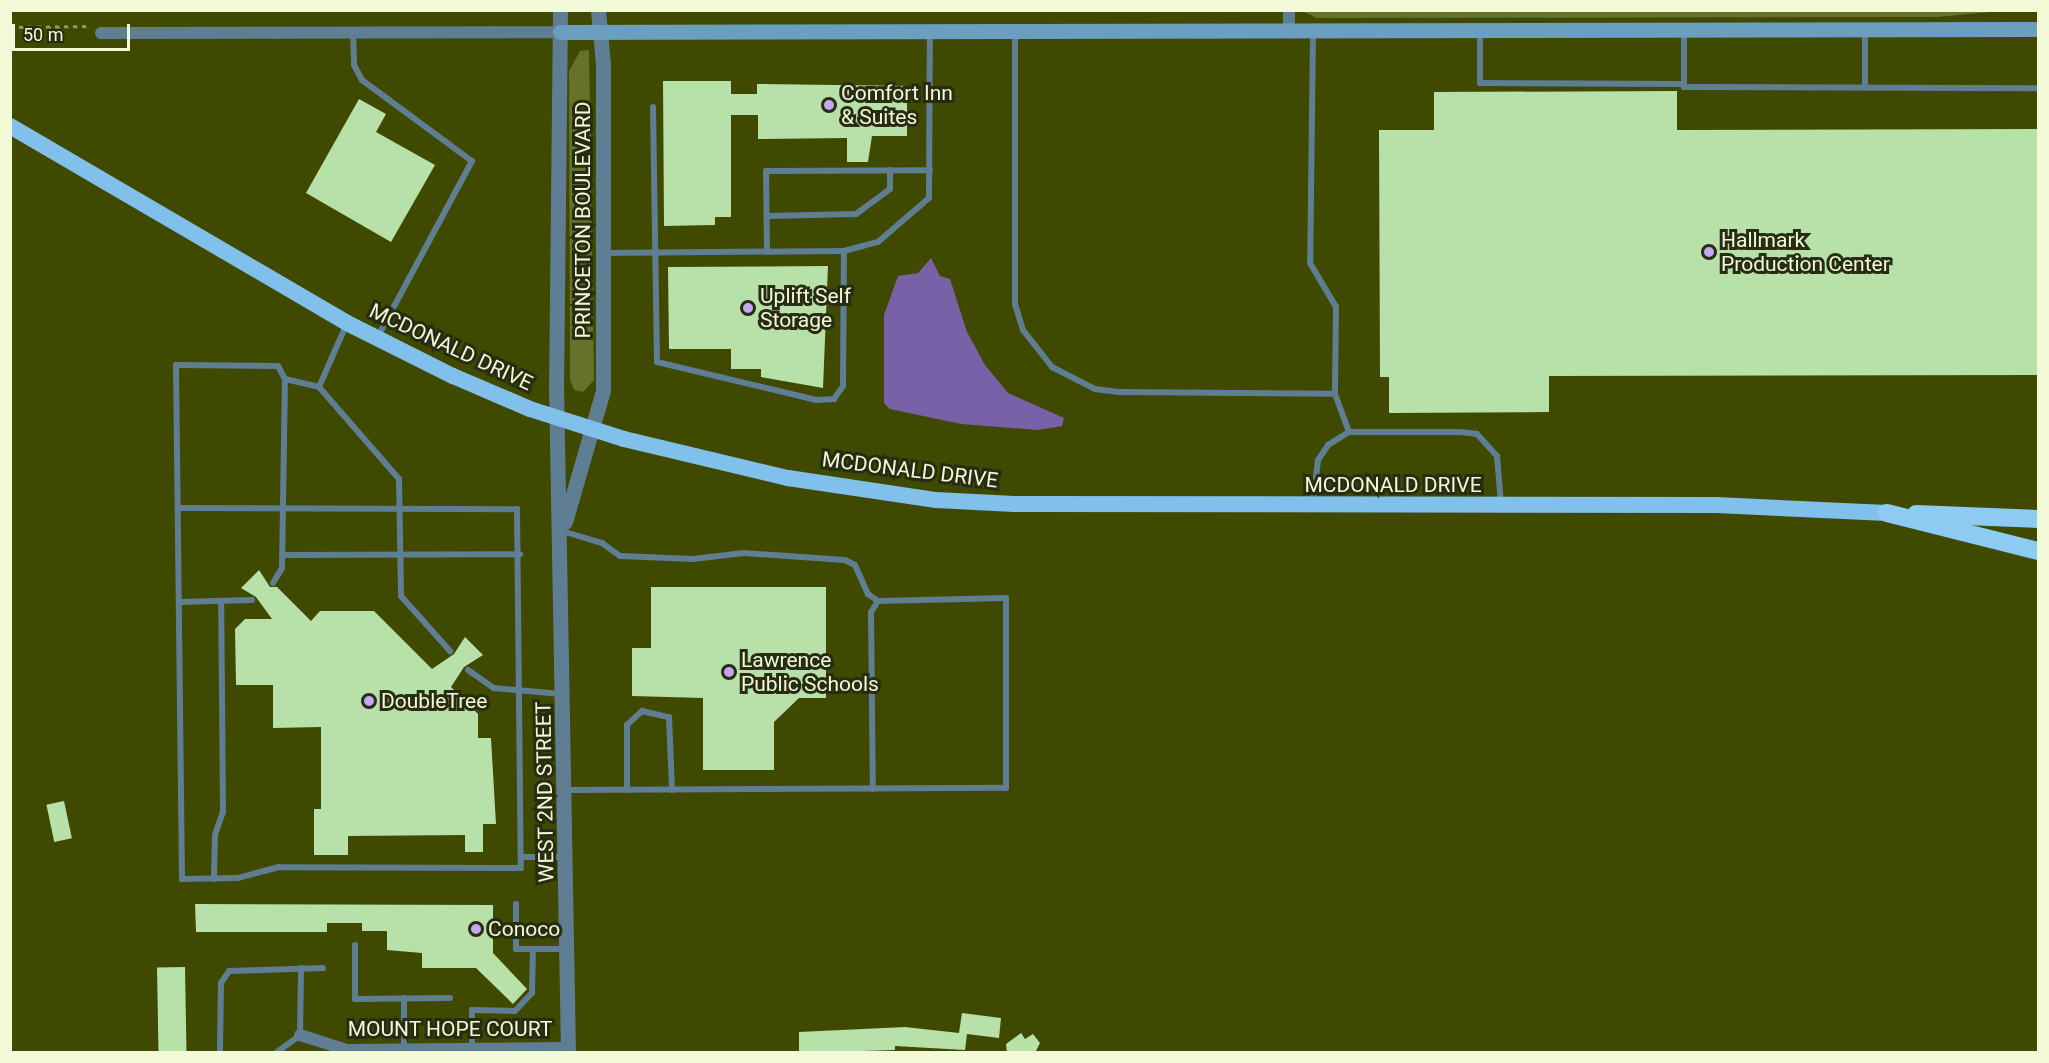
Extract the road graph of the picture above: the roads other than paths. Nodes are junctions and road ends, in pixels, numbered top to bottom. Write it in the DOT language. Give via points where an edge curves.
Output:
graph roads {
  1 [pos="560,10"];
  2 [pos="598,10"];
  3 [pos="1289,10"];
  4 [pos="2038,29"];
  5 [pos="1289,31"];
  6 [pos="1313,31"];
  7 [pos="1684,31"];
  8 [pos="1865,31"];
  9 [pos="353,32"];
  10 [pos="560,32"];
  11 [pos="600,32"];
  12 [pos="930,32"];
  13 [pos="1015,32"];
  14 [pos="1480,32"];
  15 [pos="101,33"];
  16 [pos="1684,84"];
  17 [pos="1865,87"];
  18 [pos="2038,88"];
  19 [pos="652,107"];
  20 [pos="10,126"];
  21 [pos="890,170"];
  22 [pos="930,170"];
  23 [pos="766,216"];
  24 [pos="844,250"];
  25 [pos="767,251"];
  26 [pos="653,252"];
  27 [pos="604,253"];
  28 [pos="347,323"];
  29 [pos="377,338"];
  30 [pos="285,380"];
  31 [pos="319,387"];
  32 [pos="1335,394"];
  33 [pos="557,418"];
  34 [pos="594,429"];
  35 [pos="1349,432"];
  36 [pos="401,507"];
  37 [pos="1313,507"];
  38 [pos="1502,507"];
  39 [pos="178,508"];
  40 [pos="282,508"];
  41 [pos="1887,513"];
  42 [pos="2038,519"];
  43 [pos="562,531"];
  44 [pos="2038,551"];
  45 [pos="520,554"];
  46 [pos="282,555"];
  47 [pos="401,555"];
  48 [pos="273,583"];
  49 [pos="252,600"];
  50 [pos="221,601"];
  51 [pos="878,601"];
  52 [pos="179,602"];
  53 [pos="450,651"];
  54 [pos="468,670"];
  55 [pos="520,693"];
  56 [pos="564,694"];
  57 [pos="873,789"];
  58 [pos="567,790"];
  59 [pos="627,790"];
  60 [pos="672,790"];
  61 [pos="521,857"];
  62 [pos="567,857"];
  63 [pos="214,879"];
  64 [pos="516,904"];
  65 [pos="356,945"];
  66 [pos="532,949"];
  67 [pos="567,950"];
  68 [pos="301,968"];
  69 [pos="323,968"];
  70 [pos="404,998"];
  71 [pos="450,998"];
  72 [pos="300,1035"];
  73 [pos="325,1049"];
  74 [pos="404,1049"];
  75 [pos="472,1049"];
  76 [pos="371,1051"];
  77 [pos="452,1051"];
  78 [pos="568,1051"];
  79 [pos="220,1053"];
  80 [pos="277,1053"];
  1 -- 10 [label="street, PRINCETON BOULEVARD"];
  2 -- 11 [label="street, PRINCETON BOULEVARD"];
  3 -- 5 [label="street"];
  4 -- 8 [label="main road"];
  5 -- 6 [label="main road"];
  5 -- 13 [label="main road"];
  6 -- 14 [label="main road"];
  6 -- 32 [label="lane" via="1310,263 1336,307"];
  7 -- 8 [label="main road"];
  7 -- 14 [label="main road"];
  7 -- 16 [label="lane"];
  8 -- 17 [label="lane"];
  9 -- 10 [label="street"];
  9 -- 15 [label="street"];
  9 -- 29 [label="lane" via="354,64 362,80 472,161"];
  10 -- 11 [label="main road"];
  10 -- 33 [label="street, PRINCETON BOULEVARD"];
  11 -- 12 [label="main road"];
  11 -- 27 [label="street, PRINCETON BOULEVARD"];
  12 -- 13 [label="main road"];
  12 -- 22 [label="lane"];
  13 -- 32 [label="lane" via="1015,304 1023,330 1052,367 1095,389 1121,392"];
  14 -- 16 [label="lane" via="1480,83"];
  16 -- 17 [label="lane"];
  17 -- 18 [label="lane"];
  19 -- 26 [label="lane"];
  20 -- 28 [label="highway, MCDONALD DRIVE"];
  21 -- 22 [label="lane"];
  21 -- 23 [label="lane" via="890,189 856,214"];
  21 -- 23 [label="lane" via="766,171"];
  22 -- 24 [label="lane" via="929,198 922,208 871,247"];
  23 -- 25 [label="lane"];
  24 -- 25 [label="lane"];
  24 -- 26 [label="lane" via="843,386 839,395 825,400 657,362"];
  25 -- 26 [label="lane"];
  26 -- 27 [label="lane"];
  27 -- 34 [label="street, PRINCETON BOULEVARD" via="603,390"];
  28 -- 29 [label="highway, MCDONALD DRIVE"];
  28 -- 31 [label="lane"];
  29 -- 33 [label="highway, MCDONALD DRIVE"];
  30 -- 31 [label="lane"];
  30 -- 39 [label="lane" via="278,366 176,365"];
  30 -- 40 [label="lane"];
  31 -- 36 [label="lane" via="392,466"];
  32 -- 35 [label="lane"];
  33 -- 34 [label="highway, MCDONALD DRIVE"];
  33 -- 43 [label="street, WEST 2ND STREET"];
  34 -- 37 [label="highway, MCDONALD DRIVE" via="777,475 936,500"];
  34 -- 43 [label="street, WEST 2ND STREET"];
  35 -- 37 [label="lane" via="1328,445 1318,460"];
  35 -- 38 [label="lane" via="1476,434 1497,456"];
  36 -- 40 [label="lane"];
  36 -- 45 [label="lane" via="518,509"];
  36 -- 47 [label="lane"];
  37 -- 38 [label="highway, MCDONALD DRIVE"];
  38 -- 41 [label="highway, MCDONALD DRIVE" via="1726,506"];
  39 -- 40 [label="lane"];
  39 -- 52 [label="lane"];
  40 -- 46 [label="lane"];
  41 -- 42 [label="highway"];
  41 -- 44 [label="highway"];
  43 -- 51 [label="lane" via="602,543 612,554 693,559 744,553 845,560 855,565 868,594"];
  43 -- 56 [label="street, WEST 2ND STREET"];
  45 -- 47 [label="lane"];
  45 -- 55 [label="lane"];
  46 -- 47 [label="lane"];
  46 -- 48 [label="lane" via="282,568"];
  47 -- 53 [label="lane" via="401,596"];
  49 -- 50 [label="lane"];
  50 -- 52 [label="lane"];
  50 -- 63 [label="lane" via="223,813 214,835"];
  51 -- 57 [label="lane" via="871,612"];
  51 -- 57 [label="lane" via="1006,598 1006,788"];
  52 -- 63 [label="lane" via="182,879"];
  54 -- 55 [label="lane" via="494,688"];
  55 -- 56 [label="lane"];
  55 -- 61 [label="lane"];
  56 -- 58 [label="street, WEST 2ND STREET"];
  57 -- 60 [label="lane"];
  58 -- 59 [label="lane"];
  58 -- 62 [label="street, WEST 2ND STREET"];
  59 -- 60 [label="lane"];
  59 -- 60 [label="lane" via="627,725 642,711 669,717"];
  61 -- 62 [label="lane"];
  61 -- 63 [label="lane" via="521,868 279,867"];
  62 -- 67 [label="street, WEST 2ND STREET"];
  64 -- 66 [label="lane" via="516,949"];
  65 -- 70 [label="lane" via="356,999"];
  66 -- 67 [label="lane"];
  66 -- 75 [label="lane" via="532,993 515,1011 472,1010"];
  67 -- 78 [label="street, WEST 2ND STREET"];
  68 -- 69 [label="lane"];
  68 -- 72 [label="lane"];
  68 -- 79 [label="lane" via="234,967 224,976"];
  70 -- 71 [label="lane"];
  70 -- 74 [label="lane"];
  72 -- 73 [label="street, MOUNT HOPE COURT"];
  72 -- 80 [label="lane"];
  73 -- 76 [label="street, MOUNT HOPE COURT"];
  74 -- 76 [label="street, MOUNT HOPE COURT"];
  74 -- 77 [label="street, MOUNT HOPE COURT"];
  75 -- 77 [label="street, MOUNT HOPE COURT"];
  75 -- 78 [label="street, MOUNT HOPE COURT"];
}
